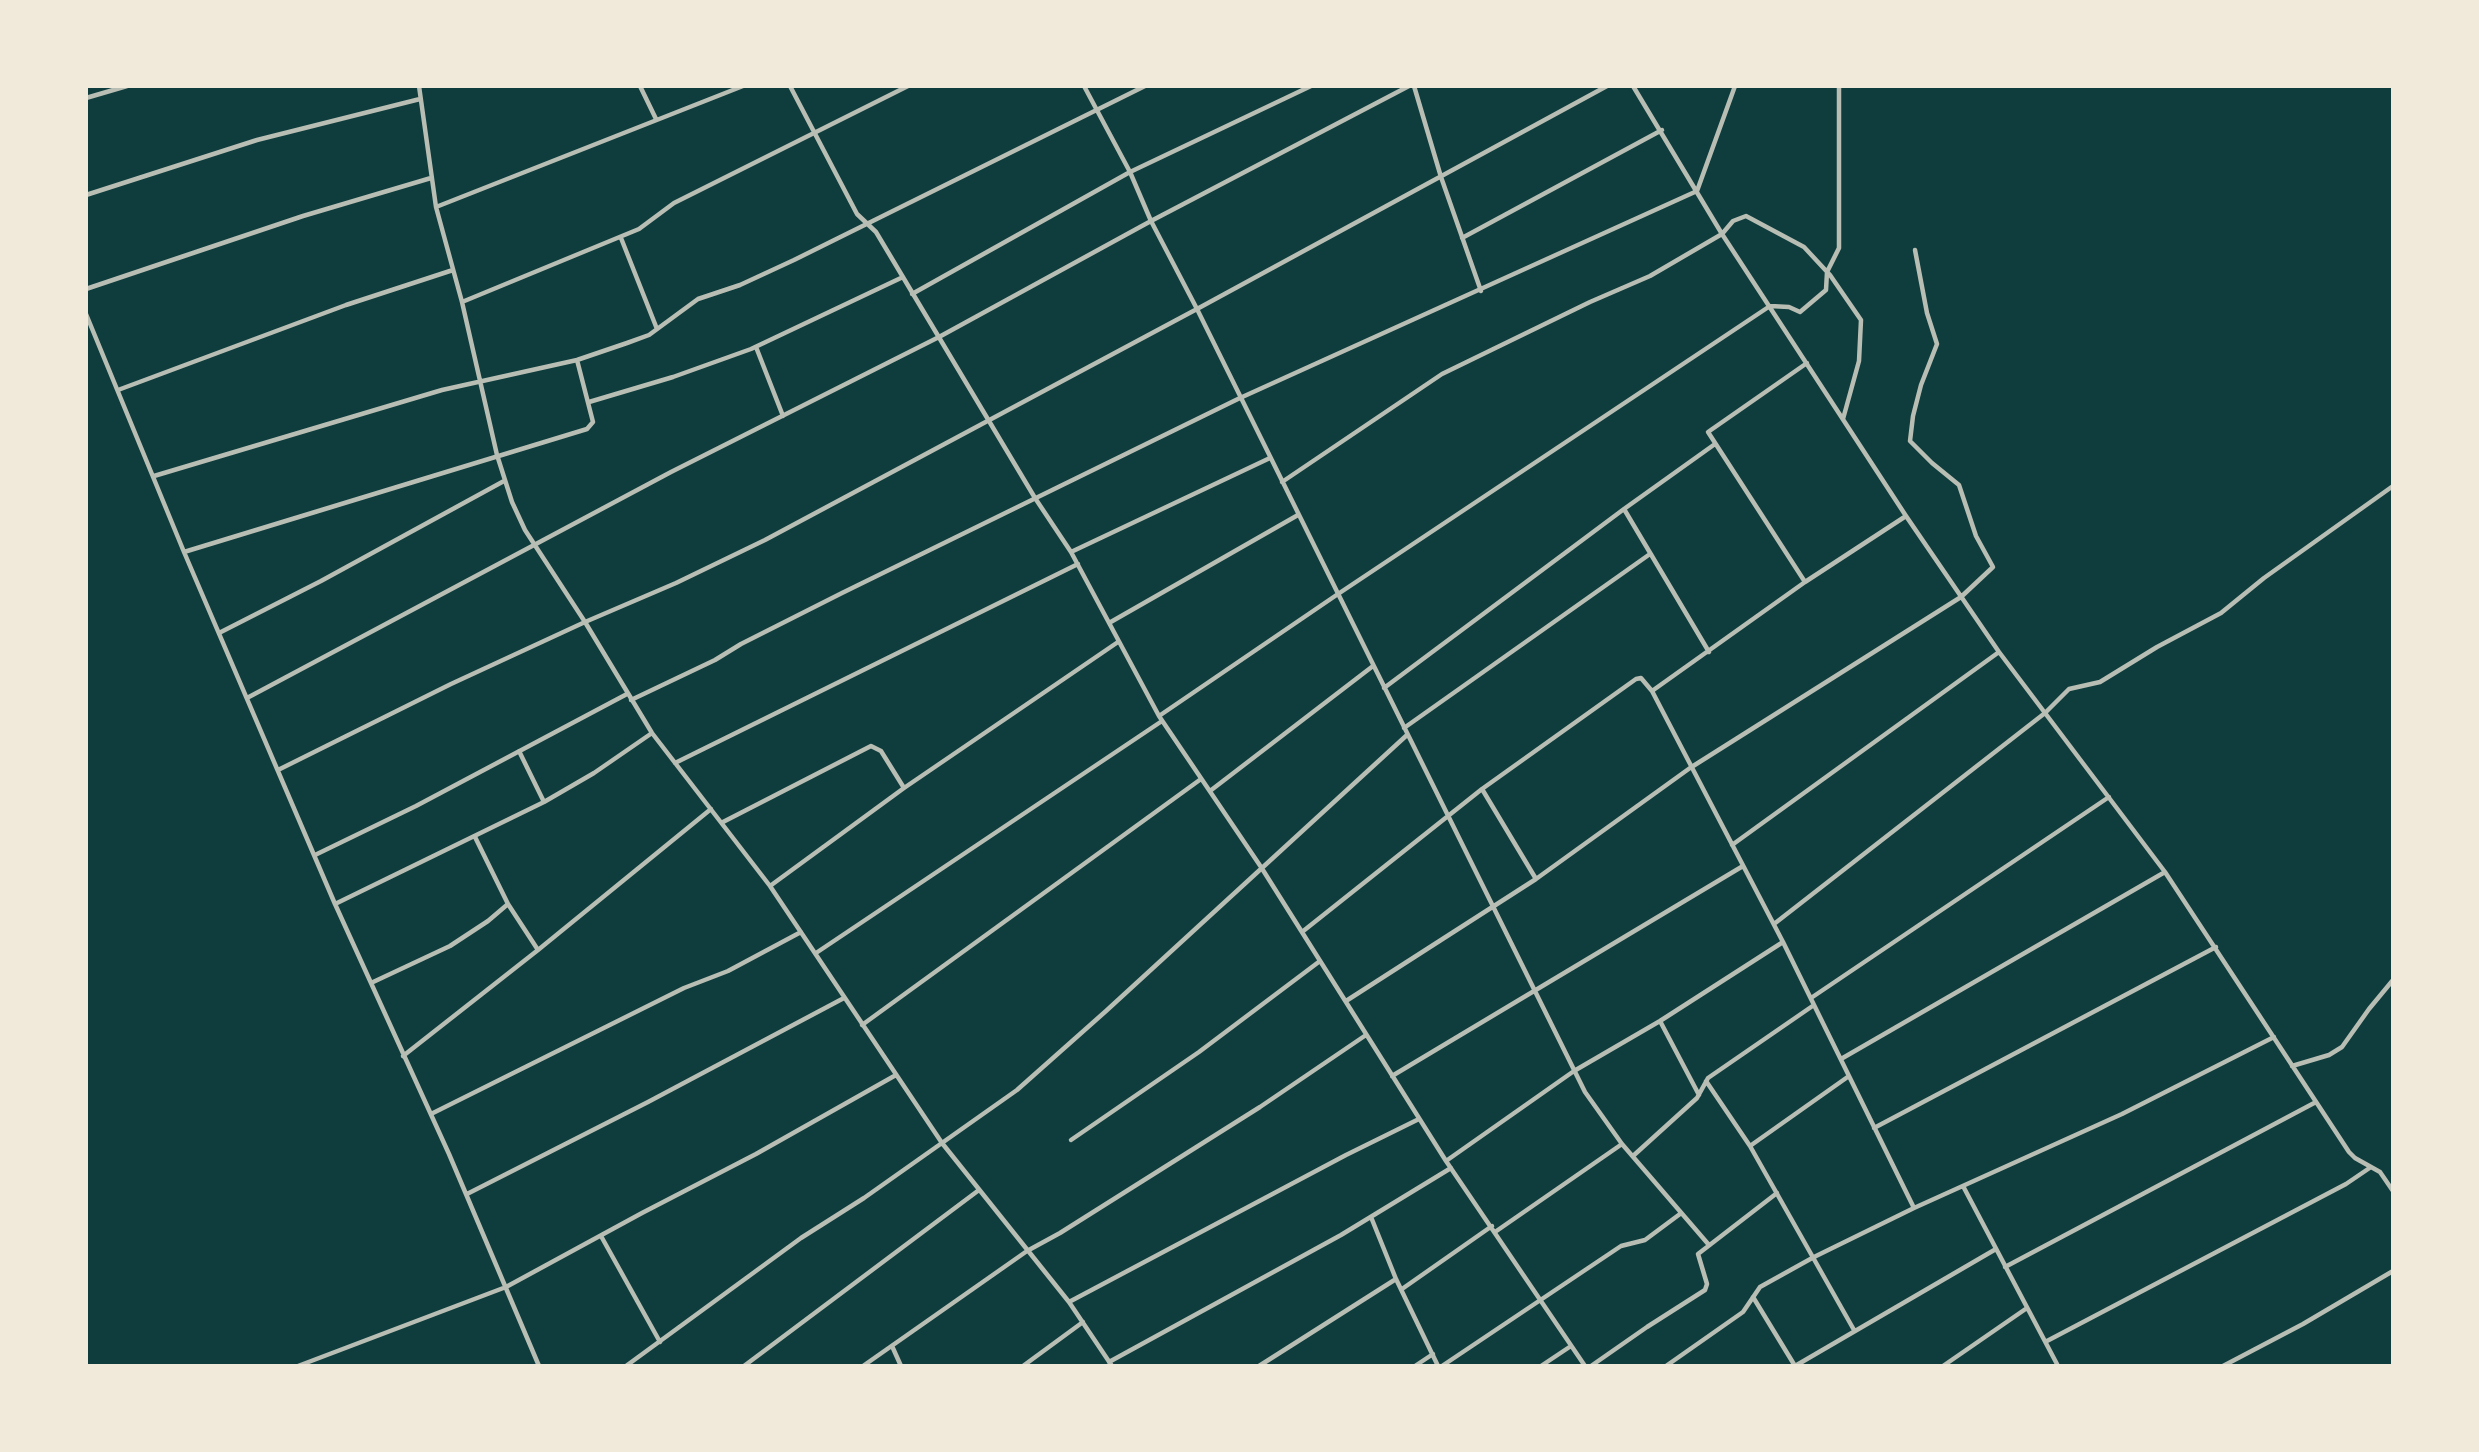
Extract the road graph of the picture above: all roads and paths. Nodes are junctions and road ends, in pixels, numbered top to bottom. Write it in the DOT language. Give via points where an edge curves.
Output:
graph roads {
  1 [pos="127,86"];
  2 [pos="419,86"];
  3 [pos="640,86"];
  4 [pos="743,86"];
  5 [pos="790,86"];
  6 [pos="908,86"];
  7 [pos="1084,86"];
  8 [pos="1145,86"];
  9 [pos="1311,86"];
  10 [pos="1412,86"];
  11 [pos="1607,86"];
  12 [pos="1633,86"];
  13 [pos="1735,86"];
  14 [pos="1839,86"];
  15 [pos="86,98"];
  16 [pos="420,99"];
  17 [pos="1098,109"];
  18 [pos="656,119"];
  19 [pos="1662,130"];
  20 [pos="813,134"];
  21 [pos="1130,172"];
  22 [pos="1441,177"];
  23 [pos="431,178"];
  24 [pos="1697,191"];
  25 [pos="86,195"];
  26 [pos="436,208"];
  27 [pos="1152,221"];
  28 [pos="866,224"];
  29 [pos="1722,234"];
  30 [pos="621,237"];
  31 [pos="1462,238"];
  32 [pos="1915,250"];
  33 [pos="453,270"];
  34 [pos="1828,272"];
  35 [pos="903,277"];
  36 [pos="86,289"];
  37 [pos="1481,290"];
  38 [pos="912,294"];
  39 [pos="463,302"];
  40 [pos="1770,306"];
  41 [pos="1197,309"];
  42 [pos="86,314"];
  43 [pos="657,329"];
  44 [pos="939,337"];
  45 [pos="756,347"];
  46 [pos="577,360"];
  47 [pos="1807,363"];
  48 [pos="481,381"];
  49 [pos="118,390"];
  50 [pos="1240,398"];
  51 [pos="588,402"];
  52 [pos="783,416"];
  53 [pos="1843,419"];
  54 [pos="988,420"];
  55 [pos="1715,444"];
  56 [pos="497,455"];
  57 [pos="1270,458"];
  58 [pos="153,476"];
  59 [pos="504,481"];
  60 [pos="1282,482"];
  61 [pos="2393,486"];
  62 [pos="1035,498"];
  63 [pos="1624,509"];
  64 [pos="1297,515"];
  65 [pos="1906,516"];
  66 [pos="537,545"];
  67 [pos="184,552"];
  68 [pos="1071,552"];
  69 [pos="1650,554"];
  70 [pos="1078,564"];
  71 [pos="1805,582"];
  72 [pos="1338,594"];
  73 [pos="1961,597"];
  74 [pos="585,622"];
  75 [pos="1109,623"];
  76 [pos="219,633"];
  77 [pos="1118,642"];
  78 [pos="1709,652"];
  79 [pos="1998,652"];
  80 [pos="1373,666"];
  81 [pos="1384,688"];
  82 [pos="1651,691"];
  83 [pos="627,694"];
  84 [pos="247,698"];
  85 [pos="631,701"];
  86 [pos="2045,713"];
  87 [pos="1161,718"];
  88 [pos="1404,728"];
  89 [pos="652,733"];
  90 [pos="1407,735"];
  91 [pos="519,751"];
  92 [pos="675,763"];
  93 [pos="1690,768"];
  94 [pos="278,769"];
  95 [pos="1201,779"];
  96 [pos="904,788"];
  97 [pos="1482,789"];
  98 [pos="1209,791"];
  99 [pos="2109,797"];
  100 [pos="544,802"];
  101 [pos="711,809"];
  102 [pos="1448,817"];
  103 [pos="723,822"];
  104 [pos="475,837"];
  105 [pos="1732,845"];
  106 [pos="315,855"];
  107 [pos="1743,866"];
  108 [pos="1261,867"];
  109 [pos="2165,872"];
  110 [pos="1536,879"];
  111 [pos="770,886"];
  112 [pos="335,904"];
  113 [pos="508,904"];
  114 [pos="1494,907"];
  115 [pos="1774,924"];
  116 [pos="801,932"];
  117 [pos="1302,932"];
  118 [pos="1783,942"];
  119 [pos="2216,947"];
  120 [pos="538,950"];
  121 [pos="816,953"];
  122 [pos="1320,961"];
  123 [pos="2393,980"];
  124 [pos="371,983"];
  125 [pos="1536,992"];
  126 [pos="844,998"];
  127 [pos="1811,998"];
  128 [pos="1346,1001"];
  129 [pos="1814,1005"];
  130 [pos="1660,1021"];
  131 [pos="862,1025"];
  132 [pos="1366,1035"];
  133 [pos="2274,1037"];
  134 [pos="403,1056"];
  135 [pos="1841,1059"];
  136 [pos="2292,1066"];
  137 [pos="1574,1071"];
  138 [pos="896,1075"];
  139 [pos="1392,1076"];
  140 [pos="1849,1076"];
  141 [pos="1706,1081"];
  142 [pos="1699,1096"];
  143 [pos="2316,1102"];
  144 [pos="431,1114"];
  145 [pos="1419,1119"];
  146 [pos="1874,1128"];
  147 [pos="1072,1140"];
  148 [pos="942,1143"];
  149 [pos="1622,1144"];
  150 [pos="1750,1146"];
  151 [pos="1633,1156"];
  152 [pos="1446,1161"];
  153 [pos="2371,1167"];
  154 [pos="1451,1168"];
  155 [pos="1963,1186"];
  156 [pos="979,1190"];
  157 [pos="2393,1191"];
  158 [pos="1777,1193"];
  159 [pos="467,1194"];
  160 [pos="1914,1208"];
  161 [pos="1681,1214"];
  162 [pos="1371,1217"];
  163 [pos="1494,1229"];
  164 [pos="601,1236"];
  165 [pos="1709,1245"];
  166 [pos="1996,1250"];
  167 [pos="1027,1251"];
  168 [pos="1814,1257"];
  169 [pos="2005,1267"];
  170 [pos="2393,1271"];
  171 [pos="1396,1279"];
  172 [pos="506,1287"];
  173 [pos="1402,1289"];
  174 [pos="1753,1297"];
  175 [pos="1539,1299"];
  176 [pos="1069,1302"];
  177 [pos="2027,1308"];
  178 [pos="1083,1322"];
  179 [pos="1854,1330"];
  180 [pos="660,1342"];
  181 [pos="2047,1342"];
  182 [pos="892,1346"];
  183 [pos="1571,1346"];
  184 [pos="1433,1354"];
  185 [pos="1111,1364"];
  186 [pos="298,1366"];
  187 [pos="539,1366"];
  188 [pos="626,1366"];
  189 [pos="744,1366"];
  190 [pos="863,1366"];
  191 [pos="901,1366"];
  192 [pos="1023,1366"];
  193 [pos="1259,1366"];
  194 [pos="1415,1366"];
  195 [pos="1440,1366"];
  196 [pos="1541,1366"];
  197 [pos="1585,1366"];
  198 [pos="1591,1366"];
  199 [pos="1666,1366"];
  200 [pos="1795,1366"];
  201 [pos="1942,1366"];
  202 [pos="2058,1366"];
  203 [pos="2223,1366"];
  1 -- 15 [label="street"];
  2 -- 16 [label="street"];
  3 -- 18 [label="street"];
  4 -- 18 [label="street"];
  5 -- 20 [label="street"];
  6 -- 20 [label="street"];
  7 -- 17 [label="street"];
  8 -- 17 [label="street"];
  9 -- 21 [label="street"];
  10 -- 22 [label="street"];
  10 -- 27 [label="street"];
  11 -- 22 [label="street"];
  12 -- 19 [label="street"];
  13 -- 24 [label="street"];
  14 -- 34 [label="street" via="1839,248"];
  16 -- 23 [label="street"];
  16 -- 25 [label="street" via="257,140"];
  17 -- 21 [label="street"];
  17 -- 28 [label="street"];
  18 -- 26 [label="street"];
  19 -- 24 [label="street"];
  19 -- 31 [label="street"];
  20 -- 28 [label="street"];
  20 -- 30 [label="street" via="674,203"];
  21 -- 27 [label="street"];
  21 -- 38 [label="street"];
  22 -- 31 [label="street"];
  22 -- 41 [label="street"];
  23 -- 26 [label="street"];
  23 -- 36 [label="street"];
  24 -- 29 [label="street"];
  24 -- 37 [label="street"];
  26 -- 33 [label="street"];
  27 -- 41 [label="street"];
  27 -- 44 [label="street"];
  28 -- 35 [label="street"];
  28 -- 43 [label="street" via="740,285 698,299"];
  29 -- 34 [label="street" via="1746,215 1804,247"];
  29 -- 40 [label="street"];
  29 -- 60 [label="street" via="1650,276 1442,374"];
  30 -- 39 [label="street"];
  30 -- 43 [label="street"];
  31 -- 37 [label="street"];
  32 -- 73 [label="street" via="1937,344 1913,416 1910,441 1959,485 1976,536 1993,567"];
  33 -- 39 [label="street"];
  33 -- 49 [label="street"];
  34 -- 40 [label="street" via="1826,289 1800,312"];
  34 -- 53 [label="street" via="1861,320 1859,361"];
  35 -- 38 [label="street"];
  35 -- 45 [label="street"];
  37 -- 50 [label="street"];
  38 -- 44 [label="street"];
  39 -- 48 [label="street"];
  40 -- 47 [label="street"];
  40 -- 72 [label="street"];
  41 -- 50 [label="street"];
  41 -- 54 [label="street"];
  42 -- 49 [label="street"];
  43 -- 46 [label="street"];
  44 -- 52 [label="street"];
  44 -- 54 [label="street"];
  45 -- 51 [label="street"];
  45 -- 52 [label="street"];
  46 -- 48 [label="street"];
  46 -- 51 [label="street"];
  47 -- 53 [label="street"];
  47 -- 55 [label="street" via="1708,432"];
  48 -- 56 [label="street"];
  48 -- 58 [label="street"];
  49 -- 58 [label="street"];
  50 -- 57 [label="street"];
  50 -- 62 [label="street"];
  51 -- 56 [label="street" via="592,426"];
  52 -- 66 [label="street"];
  53 -- 65 [label="street"];
  54 -- 62 [label="street"];
  54 -- 74 [label="street" via="765,540"];
  55 -- 63 [label="street"];
  55 -- 71 [label="street"];
  56 -- 59 [label="street"];
  56 -- 67 [label="street"];
  57 -- 60 [label="street"];
  57 -- 68 [label="street"];
  58 -- 67 [label="street"];
  59 -- 66 [label="street" via="518,516"];
  59 -- 76 [label="street"];
  60 -- 64 [label="street"];
  61 -- 86 [label="street" via="2221,613 2100,682 2069,688"];
  62 -- 68 [label="street"];
  62 -- 85 [label="street"];
  63 -- 69 [label="street"];
  63 -- 81 [label="street"];
  64 -- 72 [label="street"];
  64 -- 75 [label="street"];
  65 -- 71 [label="street"];
  65 -- 73 [label="street"];
  66 -- 74 [label="street"];
  66 -- 84 [label="street"];
  67 -- 76 [label="street"];
  68 -- 70 [label="street"];
  69 -- 78 [label="street"];
  69 -- 88 [label="street"];
  70 -- 75 [label="street"];
  70 -- 92 [label="street"];
  71 -- 78 [label="street"];
  72 -- 80 [label="street"];
  72 -- 87 [label="street"];
  73 -- 79 [label="street"];
  73 -- 93 [label="street"];
  74 -- 83 [label="street"];
  74 -- 94 [label="street"];
  75 -- 77 [label="street"];
  76 -- 84 [label="street"];
  77 -- 87 [label="street"];
  77 -- 96 [label="street"];
  78 -- 82 [label="street"];
  79 -- 86 [label="street"];
  79 -- 105 [label="street"];
  80 -- 81 [label="street"];
  80 -- 98 [label="street"];
  81 -- 88 [label="street"];
  82 -- 93 [label="street"];
  82 -- 97 [label="street" via="1636,679"];
  83 -- 85 [label="street"];
  83 -- 91 [label="street"];
  84 -- 94 [label="street"];
  85 -- 89 [label="street"];
  86 -- 99 [label="street"];
  86 -- 115 [label="street"];
  87 -- 95 [label="street"];
  87 -- 121 [label="street"];
  88 -- 90 [label="street"];
  89 -- 92 [label="street"];
  89 -- 100 [label="street"];
  90 -- 102 [label="street"];
  90 -- 108 [label="street"];
  91 -- 100 [label="street"];
  91 -- 106 [label="street"];
  92 -- 101 [label="street"];
  93 -- 105 [label="street"];
  93 -- 110 [label="street"];
  94 -- 106 [label="street"];
  95 -- 98 [label="street"];
  95 -- 131 [label="street"];
  96 -- 103 [label="street" via="881,751 871,746"];
  96 -- 111 [label="street"];
  97 -- 102 [label="street"];
  97 -- 110 [label="street"];
  98 -- 108 [label="street"];
  99 -- 109 [label="street"];
  99 -- 127 [label="street"];
  100 -- 104 [label="street"];
  101 -- 103 [label="street"];
  101 -- 120 [label="street"];
  102 -- 114 [label="street"];
  102 -- 117 [label="street"];
  103 -- 111 [label="street"];
  104 -- 112 [label="street"];
  104 -- 113 [label="street"];
  105 -- 107 [label="street"];
  106 -- 112 [label="street"];
  107 -- 115 [label="street"];
  107 -- 125 [label="street"];
  108 -- 117 [label="street"];
  108 -- 148 [label="street" via="1017,1090"];
  109 -- 119 [label="street"];
  109 -- 135 [label="street"];
  110 -- 114 [label="street"];
  111 -- 116 [label="street"];
  112 -- 124 [label="street"];
  113 -- 120 [label="street"];
  113 -- 124 [label="street" via="450,946"];
  114 -- 125 [label="street"];
  114 -- 128 [label="street"];
  115 -- 118 [label="street"];
  116 -- 121 [label="street"];
  116 -- 144 [label="street"];
  117 -- 122 [label="street"];
  118 -- 127 [label="street"];
  118 -- 130 [label="street"];
  119 -- 133 [label="street"];
  119 -- 146 [label="street"];
  120 -- 134 [label="street"];
  121 -- 126 [label="street"];
  122 -- 128 [label="street"];
  122 -- 147 [label="street"];
  123 -- 136 [label="street" via="2342,1047"];
  124 -- 134 [label="street"];
  125 -- 137 [label="street"];
  125 -- 139 [label="street"];
  126 -- 131 [label="street"];
  126 -- 159 [label="street"];
  127 -- 129 [label="street"];
  128 -- 132 [label="street"];
  129 -- 135 [label="street"];
  129 -- 141 [label="street"];
  130 -- 137 [label="street"];
  130 -- 142 [label="street"];
  131 -- 138 [label="street"];
  132 -- 139 [label="street"];
  132 -- 167 [label="street" via="1260,1107"];
  133 -- 136 [label="street"];
  133 -- 155 [label="street" via="2122,1114"];
  134 -- 144 [label="street"];
  135 -- 140 [label="street"];
  136 -- 143 [label="street"];
  137 -- 149 [label="street"];
  137 -- 152 [label="street"];
  138 -- 148 [label="street"];
  138 -- 164 [label="street"];
  139 -- 145 [label="street"];
  140 -- 146 [label="street"];
  140 -- 150 [label="street"];
  141 -- 142 [label="street"];
  141 -- 150 [label="street"];
  142 -- 151 [label="street"];
  143 -- 153 [label="street" via="2350,1152"];
  143 -- 169 [label="street"];
  144 -- 159 [label="street"];
  145 -- 152 [label="street"];
  145 -- 176 [label="street"];
  146 -- 160 [label="street"];
  148 -- 156 [label="street"];
  148 -- 180 [label="street" via="801,1238"];
  149 -- 151 [label="street"];
  149 -- 163 [label="street"];
  150 -- 158 [label="street"];
  151 -- 161 [label="street"];
  152 -- 154 [label="street"];
  153 -- 157 [label="street"];
  153 -- 181 [label="street"];
  154 -- 162 [label="street"];
  154 -- 163 [label="street"];
  155 -- 160 [label="street"];
  155 -- 166 [label="street"];
  156 -- 167 [label="street"];
  156 -- 189 [label="street"];
  158 -- 165 [label="street"];
  158 -- 168 [label="street"];
  159 -- 172 [label="street"];
  160 -- 168 [label="street"];
  161 -- 165 [label="street"];
  161 -- 175 [label="street" via="1645,1240 1621,1246"];
  162 -- 171 [label="street"];
  162 -- 185 [label="street"];
  163 -- 173 [label="street"];
  163 -- 175 [label="street"];
  164 -- 172 [label="street"];
  164 -- 180 [label="street"];
  165 -- 198 [label="street" via="1698,1254 1705,1290"];
  166 -- 169 [label="street"];
  166 -- 179 [label="street"];
  167 -- 176 [label="street"];
  167 -- 182 [label="street"];
  168 -- 174 [label="street" via="1766,1283"];
  168 -- 179 [label="street"];
  169 -- 177 [label="street"];
  170 -- 203 [label="street"];
  171 -- 173 [label="street"];
  171 -- 193 [label="street"];
  172 -- 186 [label="street"];
  172 -- 187 [label="street"];
  173 -- 184 [label="street"];
  174 -- 199 [label="street" via="1743,1312"];
  174 -- 200 [label="street"];
  175 -- 183 [label="street"];
  175 -- 195 [label="street"];
  176 -- 178 [label="street"];
  177 -- 181 [label="street"];
  177 -- 201 [label="street"];
  178 -- 185 [label="street"];
  178 -- 192 [label="street"];
  179 -- 200 [label="street"];
  180 -- 188 [label="street"];
  181 -- 202 [label="street"];
  182 -- 190 [label="street"];
  182 -- 191 [label="street"];
  183 -- 196 [label="street"];
  183 -- 197 [label="street"];
  184 -- 194 [label="street"];
  184 -- 195 [label="street"];
}
